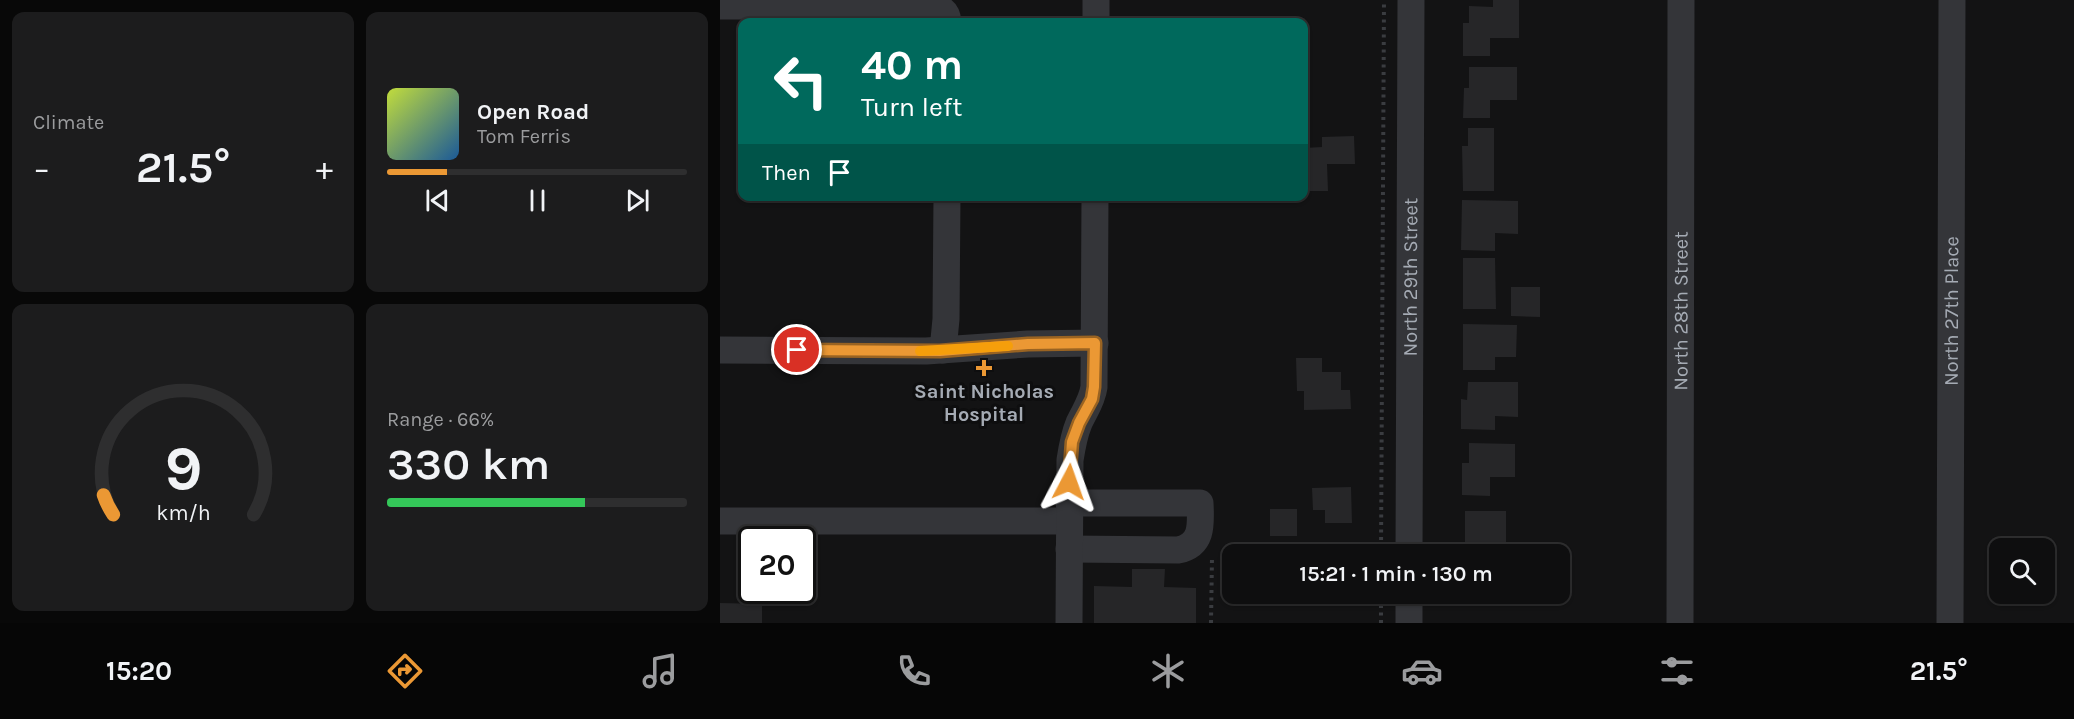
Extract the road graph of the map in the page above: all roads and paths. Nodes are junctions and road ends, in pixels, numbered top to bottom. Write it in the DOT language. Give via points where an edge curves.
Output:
graph roads {
  1 [pos="1096,0"];
  2 [pos="1384,0"];
  3 [pos="1411,0"];
  4 [pos="1681,0"];
  5 [pos="1952,0"];
  6 [pos="720,6"];
  7 [pos="948,18"];
  8 [pos="1096,18"];
  9 [pos="947,201"];
  10 [pos="1095,201"];
  11 [pos="1095,343"];
  12 [pos="720,350"];
  13 [pos="943,350"];
  14 [pos="1069,512"];
  15 [pos="720,521"];
  16 [pos="1381,544"];
  17 [pos="1409,544"];
  18 [pos="1069,549"];
  19 [pos="1212,554"];
  20 [pos="1381,604"];
  21 [pos="1409,604"];
  22 [pos="1069,623"];
  23 [pos="1211,623"];
  24 [pos="1381,623"];
  25 [pos="1409,623"];
  26 [pos="1680,623"];
  27 [pos="1950,623"];
  1 -- 8 [label="street"];
  2 -- 16 [label="path"];
  3 -- 17 [label="street, North 29th Street"];
  4 -- 26 [label="street, North 28th Street"];
  5 -- 27 [label="street, North 27th Place"];
  6 -- 7 [label="street" via="929,6 943,10"];
  9 -- 13 [label="street"];
  10 -- 11 [label="street"];
  11 -- 13 [label="street"];
  11 -- 14 [label="street" via="1092,399 1072,442"];
  12 -- 13 [label="street"];
  14 -- 15 [label="street"];
  14 -- 18 [label="street"];
  14 -- 18 [label="street" via="1200,503 1201,526 1194,543 1185,549"];
  18 -- 22 [label="street"];
  19 -- 23 [label="path"];
  20 -- 24 [label="path"];
  21 -- 25 [label="street"];
}
